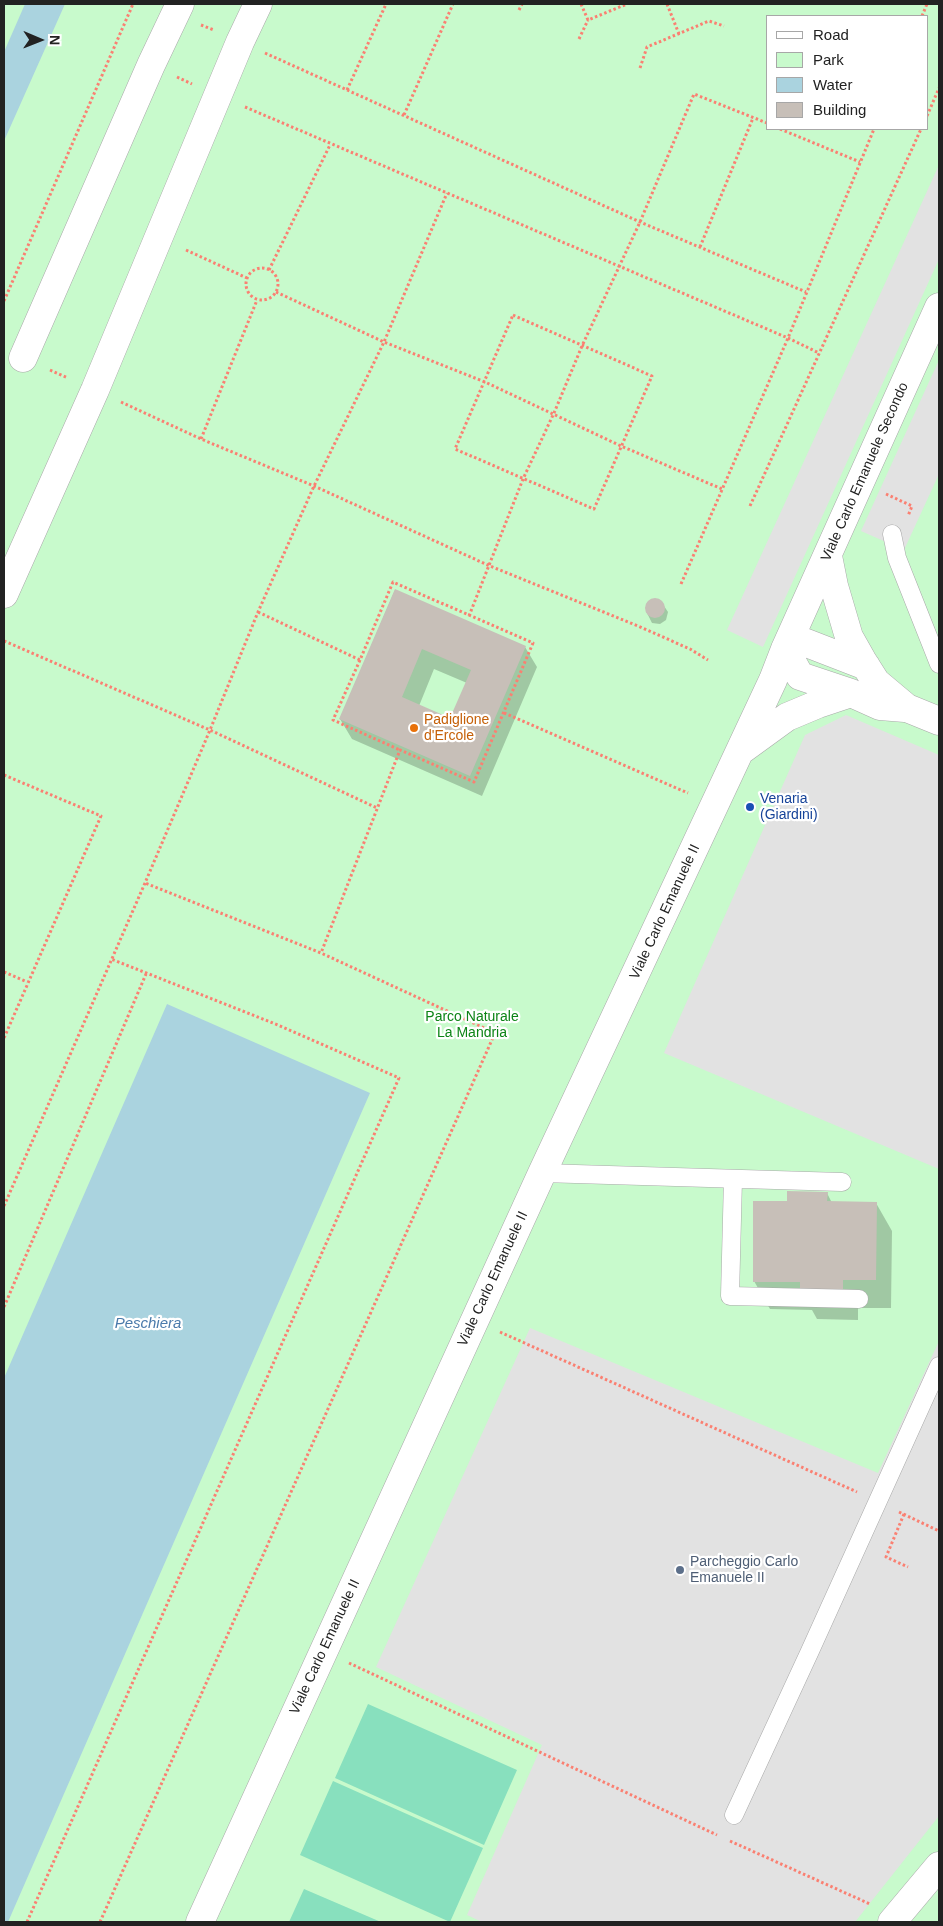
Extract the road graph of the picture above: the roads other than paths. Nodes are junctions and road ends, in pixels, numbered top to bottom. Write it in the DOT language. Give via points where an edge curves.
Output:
graph roads {
  1 [pos="258,4"];
  2 [pos="178,9"];
  3 [pos="939,307"];
  4 [pos="23,358"];
  5 [pos="892,534"];
  6 [pos="828,556"];
  7 [pos="4,594"];
  8 [pos="788,643"];
  9 [pos="939,664"];
  10 [pos="866,666"];
  11 [pos="851,693"];
  12 [pos="907,708"];
  13 [pos="939,722"];
  14 [pos="742,749"];
  15 [pos="542,1173"];
  16 [pos="733,1179"];
  17 [pos="842,1182"];
  18 [pos="859,1299"];
  19 [pos="939,1366"];
  20 [pos="734,1815"];
  21 [pos="939,1866"];
  22 [pos="894,1920"];
  23 [pos="200,1922"];
  1 -- 7 [label="street" via="95,390"];
  2 -- 4 [label="street"];
  3 -- 6 [label="street, Viale Carlo Emanuele Secondo"];
  5 -- 9 [label="lane" via="897,558"];
  6 -- 8 [label="street, Viale Carlo Emanuele Secondo"];
  6 -- 10 [label="street" via="850,636"];
  8 -- 10 [label="street"];
  8 -- 11 [label="street" via="800,676"];
  8 -- 14 [label="street, Viale Carlo Emanuele II"];
  10 -- 12 [label="street" via="876,682"];
  11 -- 12 [label="street" via="880,706"];
  11 -- 14 [label="street" via="787,716"];
  12 -- 13 [label="street"];
  14 -- 15 [label="street, Viale Carlo Emanuele II"];
  15 -- 16 [label="lane"];
  15 -- 23 [label="street, Viale Carlo Emanuele II"];
  16 -- 17 [label="lane"];
  16 -- 18 [label="lane" via="730,1296"];
  19 -- 20 [label="lane"];
  21 -- 22 [label="street"];
}
